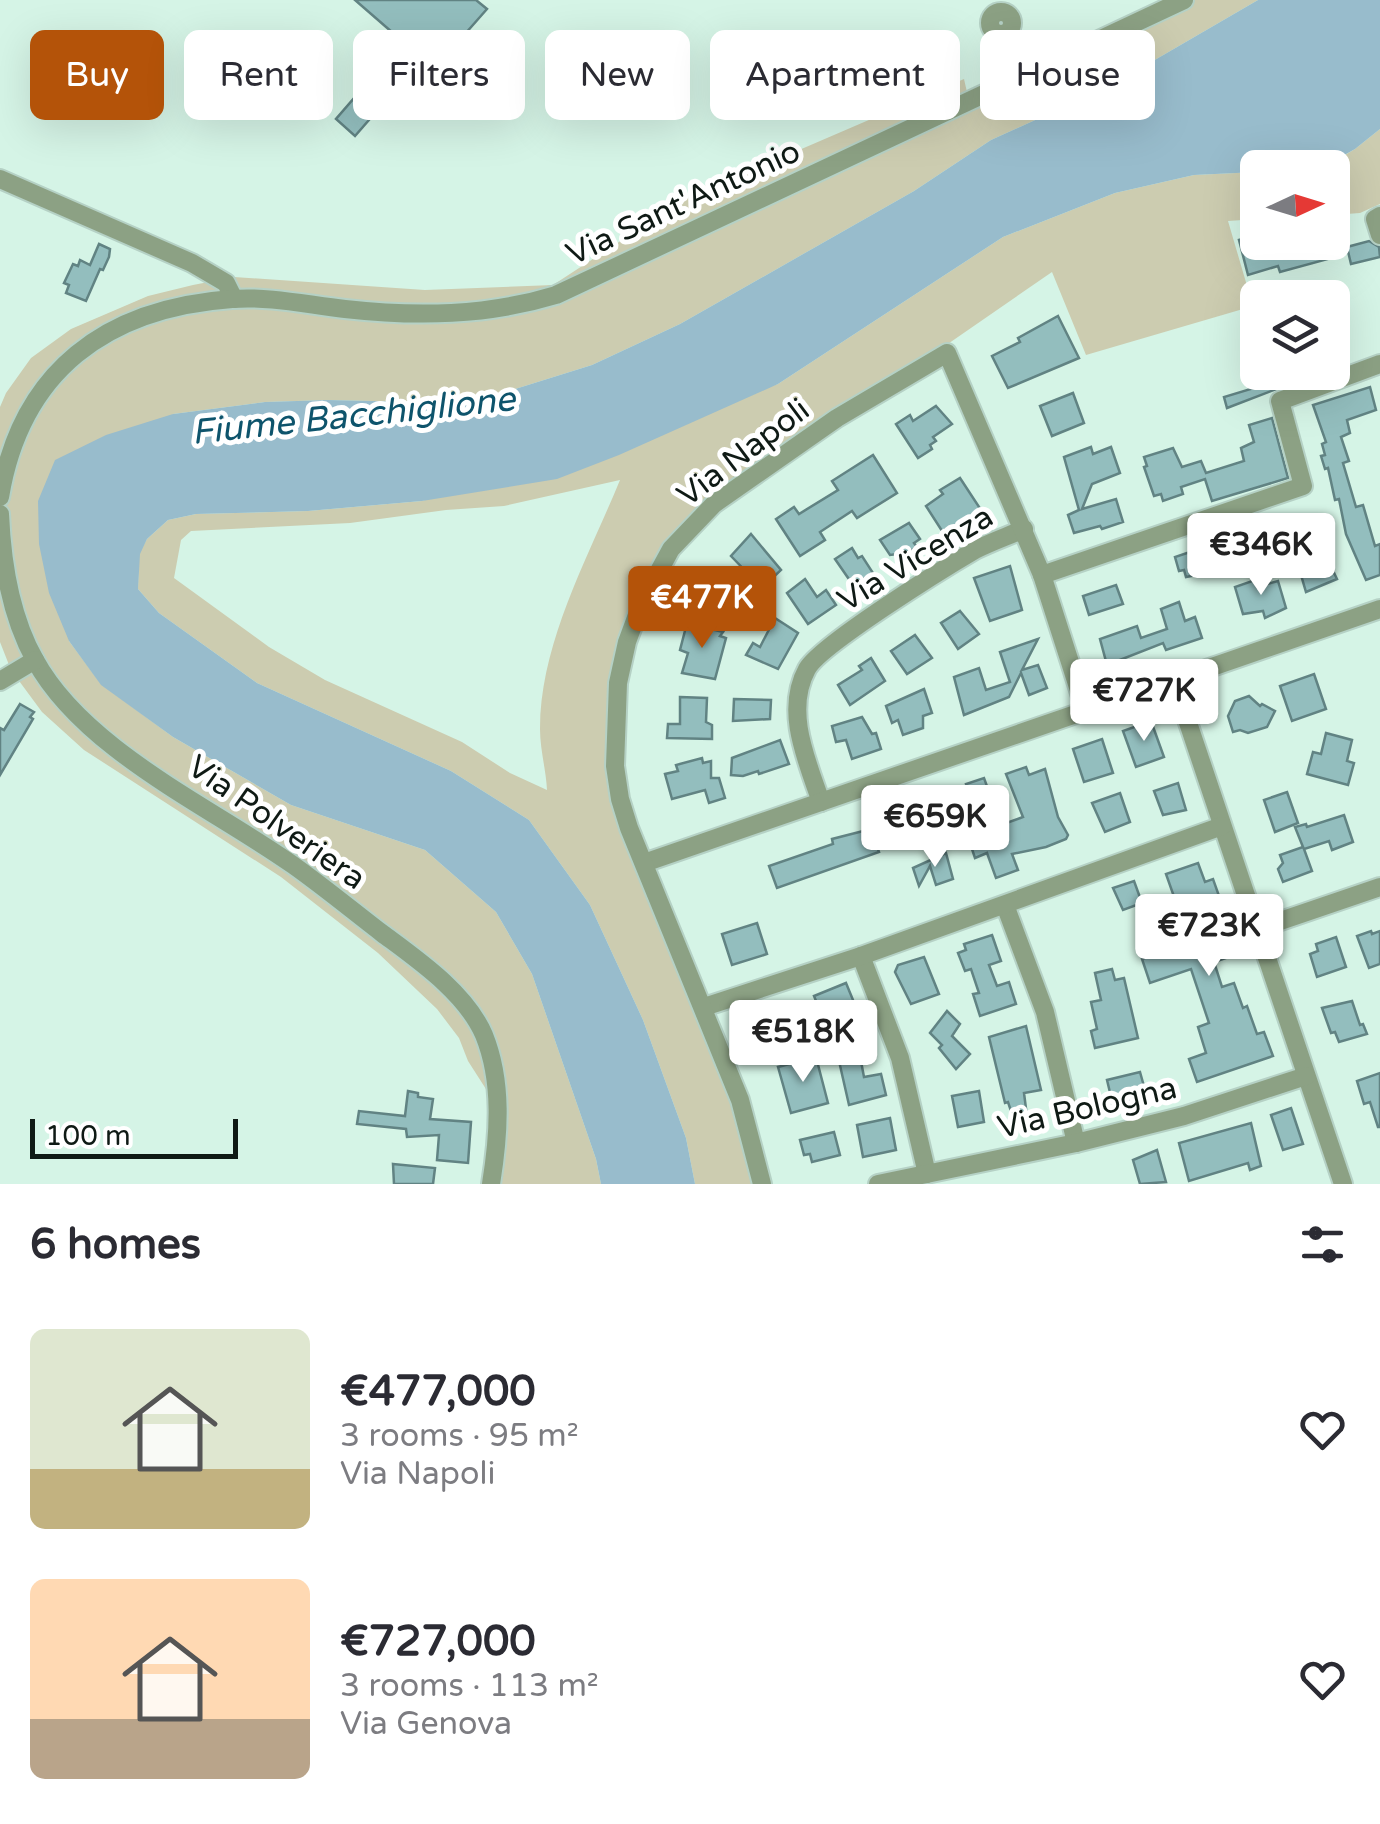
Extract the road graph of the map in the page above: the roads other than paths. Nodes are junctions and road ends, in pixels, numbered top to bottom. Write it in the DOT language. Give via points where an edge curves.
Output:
graph roads {
  1 [pos="1184,0"];
  2 [pos="0,179"];
  3 [pos="234,298"];
  4 [pos="1380,364"];
  5 [pos="0,498"];
  6 [pos="0,514"];
  7 [pos="1024,529"];
  8 [pos="1042,575"];
  9 [pos="1380,609"];
  10 [pos="35,660"];
  11 [pos="1174,681"];
  12 [pos="0,682"];
  13 [pos="1086,712"];
  14 [pos="821,802"];
  15 [pos="1222,826"];
  16 [pos="644,862"];
  17 [pos="1380,887"];
  18 [pos="1005,905"];
  19 [pos="1257,929"];
  20 [pos="861,956"];
  21 [pos="704,1007"];
  22 [pos="1306,1076"];
  23 [pos="1076,1143"];
  24 [pos="927,1174"];
  25 [pos="491,1184"];
  26 [pos="762,1184"];
  27 [pos="878,1184"];
  28 [pos="1343,1184"];
  1 -- 3 [label="street, Via Sant'Antonio" via="556,296 422,315"];
  2 -- 3 [label="street" via="192,263 226,282"];
  3 -- 5 [label="street, Via Sant'Antonio" via="117,329 54,372 25,413"];
  4 -- 8 [label="street" via="1280,402 1303,486"];
  6 -- 10 [label="street, Via Polveriera" via="14,602"];
  7 -- 8 [label="street, Via Napoli"];
  7 -- 14 [label="street, Via Vicenza" via="976,550 827,647 806,669 796,711"];
  7 -- 16 [label="street, Via Napoli" via="947,352 714,504 671,549 640,604 618,683 615,766 620,800"];
  8 -- 13 [label="street, Via Napoli"];
  9 -- 11 [label="street"];
  10 -- 12 [label="street"];
  10 -- 25 [label="street, Via Polveriera" via="77,715 106,739 292,864 394,942 470,1012 495,1080"];
  11 -- 13 [label="street"];
  11 -- 15 [label="street"];
  13 -- 14 [label="street"];
  14 -- 16 [label="street"];
  15 -- 18 [label="street"];
  15 -- 19 [label="street"];
  16 -- 21 [label="street, Via Napoli"];
  17 -- 19 [label="street"];
  18 -- 20 [label="street"];
  18 -- 23 [label="street" via="1045,1012"];
  19 -- 22 [label="street"];
  20 -- 21 [label="street"];
  20 -- 24 [label="street" via="900,1058"];
  21 -- 26 [label="street, Via Napoli" via="740,1100"];
  22 -- 23 [label="street, Via Bologna"];
  22 -- 28 [label="street"];
  23 -- 24 [label="street, Via Bologna"];
  24 -- 27 [label="street, Via Bologna"];
}
